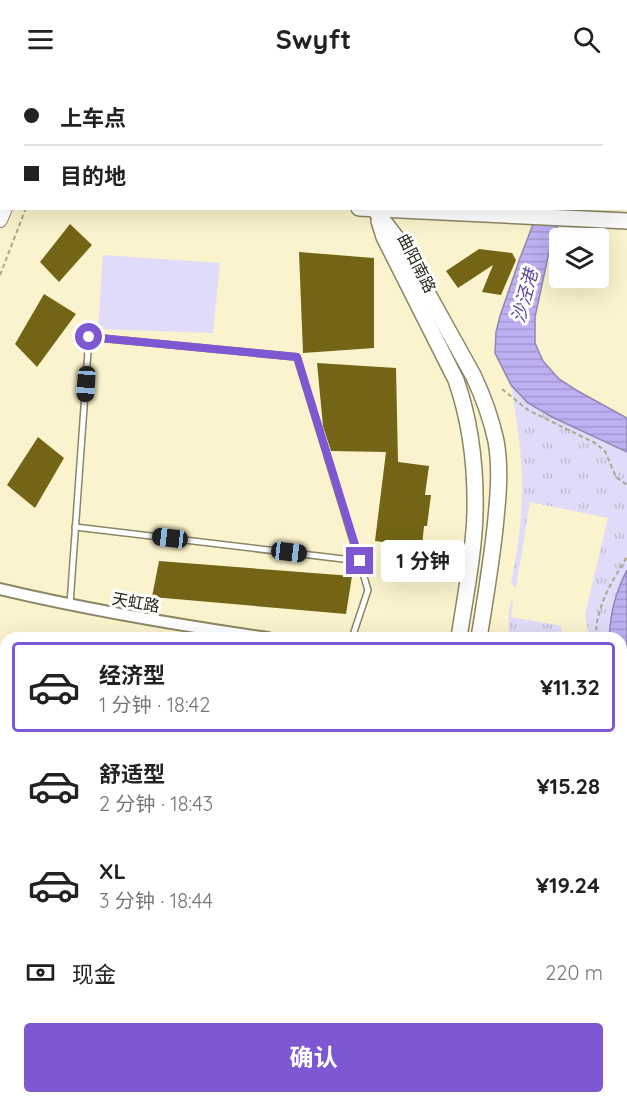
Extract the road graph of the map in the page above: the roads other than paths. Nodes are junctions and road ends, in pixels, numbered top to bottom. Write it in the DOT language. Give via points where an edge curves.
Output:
graph roads {
  1 [pos="375,210"];
  2 [pos="376,210"];
  3 [pos="398,210"];
  4 [pos="627,221"];
  5 [pos="75,527"];
  6 [pos="360,561"];
  7 [pos="0,589"];
  8 [pos="69,605"];
  9 [pos="227,632"];
  10 [pos="354,632"];
  11 [pos="460,632"];
  12 [pos="480,632"];
  1 -- 11 [label="main road, 曲阳南路" via="385,239 456,380 471,434 475,515"];
  2 -- 12 [label="main road, 曲阳南路" via="398,240 473,375 496,441 497,506"];
  3 -- 4 [label="main road"];
  5 -- 6 [label="lane"];
  5 -- 6 [label="lane" via="89,337 297,357"];
  5 -- 8 [label="lane"];
  6 -- 10 [label="lane" via="368,590"];
  7 -- 8 [label="street, 天虹路"];
  8 -- 9 [label="street, 天虹路"];
}
